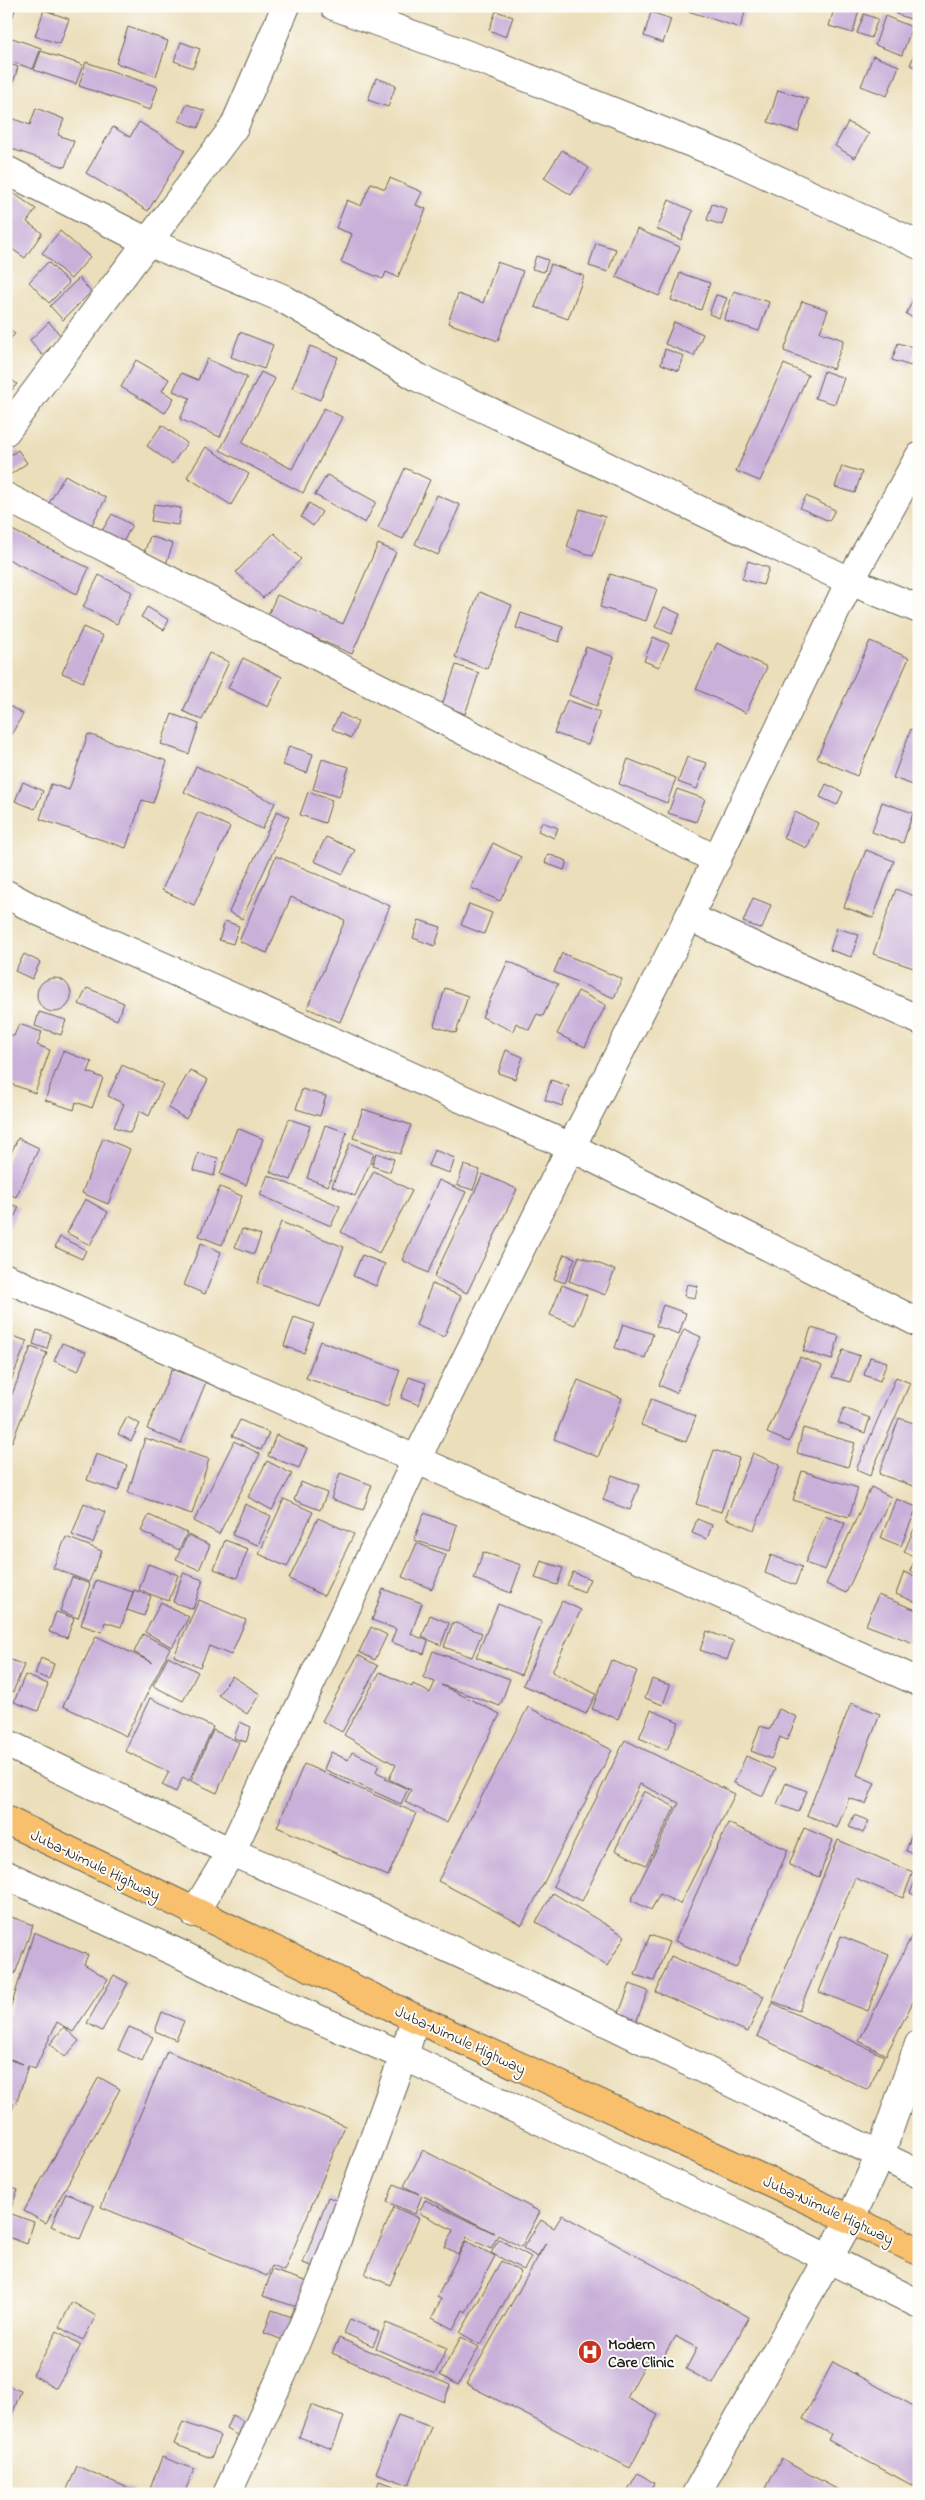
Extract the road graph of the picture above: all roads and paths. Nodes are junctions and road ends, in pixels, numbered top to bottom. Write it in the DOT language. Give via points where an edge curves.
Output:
graph roads {
  1 [pos="286,6"];
  2 [pos="334,6"];
  3 [pos="6,170"];
  4 [pos="148,242"];
  5 [pos="919,245"];
  6 [pos="6,431"];
  7 [pos="919,457"];
  8 [pos="6,498"];
  9 [pos="850,581"];
  10 [pos="919,609"];
  11 [pos="718,860"];
  12 [pos="6,894"];
  13 [pos="689,917"];
  14 [pos="919,1020"];
  15 [pos="571,1146"];
  16 [pos="6,1278"];
  17 [pos="919,1323"];
  18 [pos="417,1458"];
  19 [pos="919,1682"];
  20 [pos="6,1743"];
  21 [pos="6,1820"];
  22 [pos="231,1852"];
  23 [pos="6,1875"];
  24 [pos="194,1913"];
  25 [pos="415,2018"];
  26 [pos="919,2044"];
  27 [pos="404,2056"];
  28 [pos="880,2155"];
  29 [pos="919,2174"];
  30 [pos="851,2218"];
  31 [pos="919,2251"];
  32 [pos="829,2258"];
  33 [pos="919,2304"];
  34 [pos="226,2494"];
  35 [pos="696,2494"];
  1 -- 4 [label="street" via="234,126"];
  2 -- 5 [label="street" via="493,64 737,161"];
  3 -- 4 [label="street"];
  4 -- 6 [label="street"];
  4 -- 9 [label="street" via="282,298 419,378"];
  7 -- 9 [label="street"];
  8 -- 11 [label="street"];
  9 -- 10 [label="street"];
  9 -- 11 [label="street"];
  11 -- 13 [label="street"];
  12 -- 15 [label="street"];
  13 -- 14 [label="street"];
  13 -- 15 [label="street"];
  15 -- 17 [label="street"];
  15 -- 18 [label="street"];
  16 -- 18 [label="street"];
  18 -- 19 [label="street"];
  18 -- 22 [label="street"];
  20 -- 22 [label="street"];
  21 -- 24 [label="main road, Juba–Nimule Highway"];
  22 -- 24 [label="street"];
  22 -- 28 [label="street" via="565,2002"];
  23 -- 27 [label="street" via="258,1993"];
  24 -- 25 [label="main road, Juba–Nimule Highway"];
  25 -- 27 [label="street"];
  25 -- 30 [label="main road, Juba–Nimule Highway"];
  26 -- 28 [label="street"];
  27 -- 32 [label="street"];
  27 -- 34 [label="street" via="323,2278"];
  28 -- 29 [label="street"];
  28 -- 30 [label="street"];
  30 -- 31 [label="main road, Juba–Nimule Highway"];
  30 -- 32 [label="street"];
  32 -- 33 [label="street"];
  32 -- 35 [label="street"];
}
